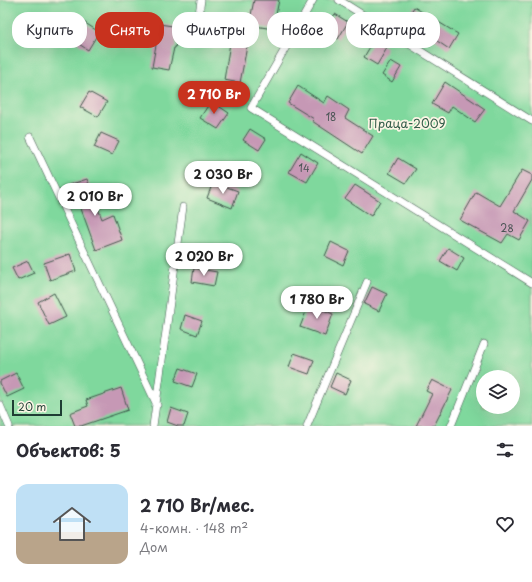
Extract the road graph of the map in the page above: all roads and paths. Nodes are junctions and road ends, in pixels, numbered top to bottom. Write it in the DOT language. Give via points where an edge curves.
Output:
graph roads {
  1 [pos="201,0"];
  2 [pos="313,0"];
  3 [pos="339,0"];
  4 [pos="199,12"];
  5 [pos="532,122"];
  6 [pos="30,137"];
  7 [pos="184,207"];
  8 [pos="367,282"];
  9 [pos="532,283"];
  10 [pos="484,344"];
  11 [pos="0,405"];
  12 [pos="157,405"];
  13 [pos="9,426"];
  14 [pos="154,426"];
  15 [pos="308,426"];
  16 [pos="451,426"];
  1 -- 4 [label="lane"];
  2 -- 9 [label="lane" via="251,108"];
  3 -- 5 [label="lane"];
  6 -- 12 [label="lane"];
  7 -- 12 [label="lane"];
  8 -- 15 [label="lane"];
  10 -- 16 [label="lane"];
  11 -- 13 [label="lane"];
  12 -- 14 [label="lane"];
}
